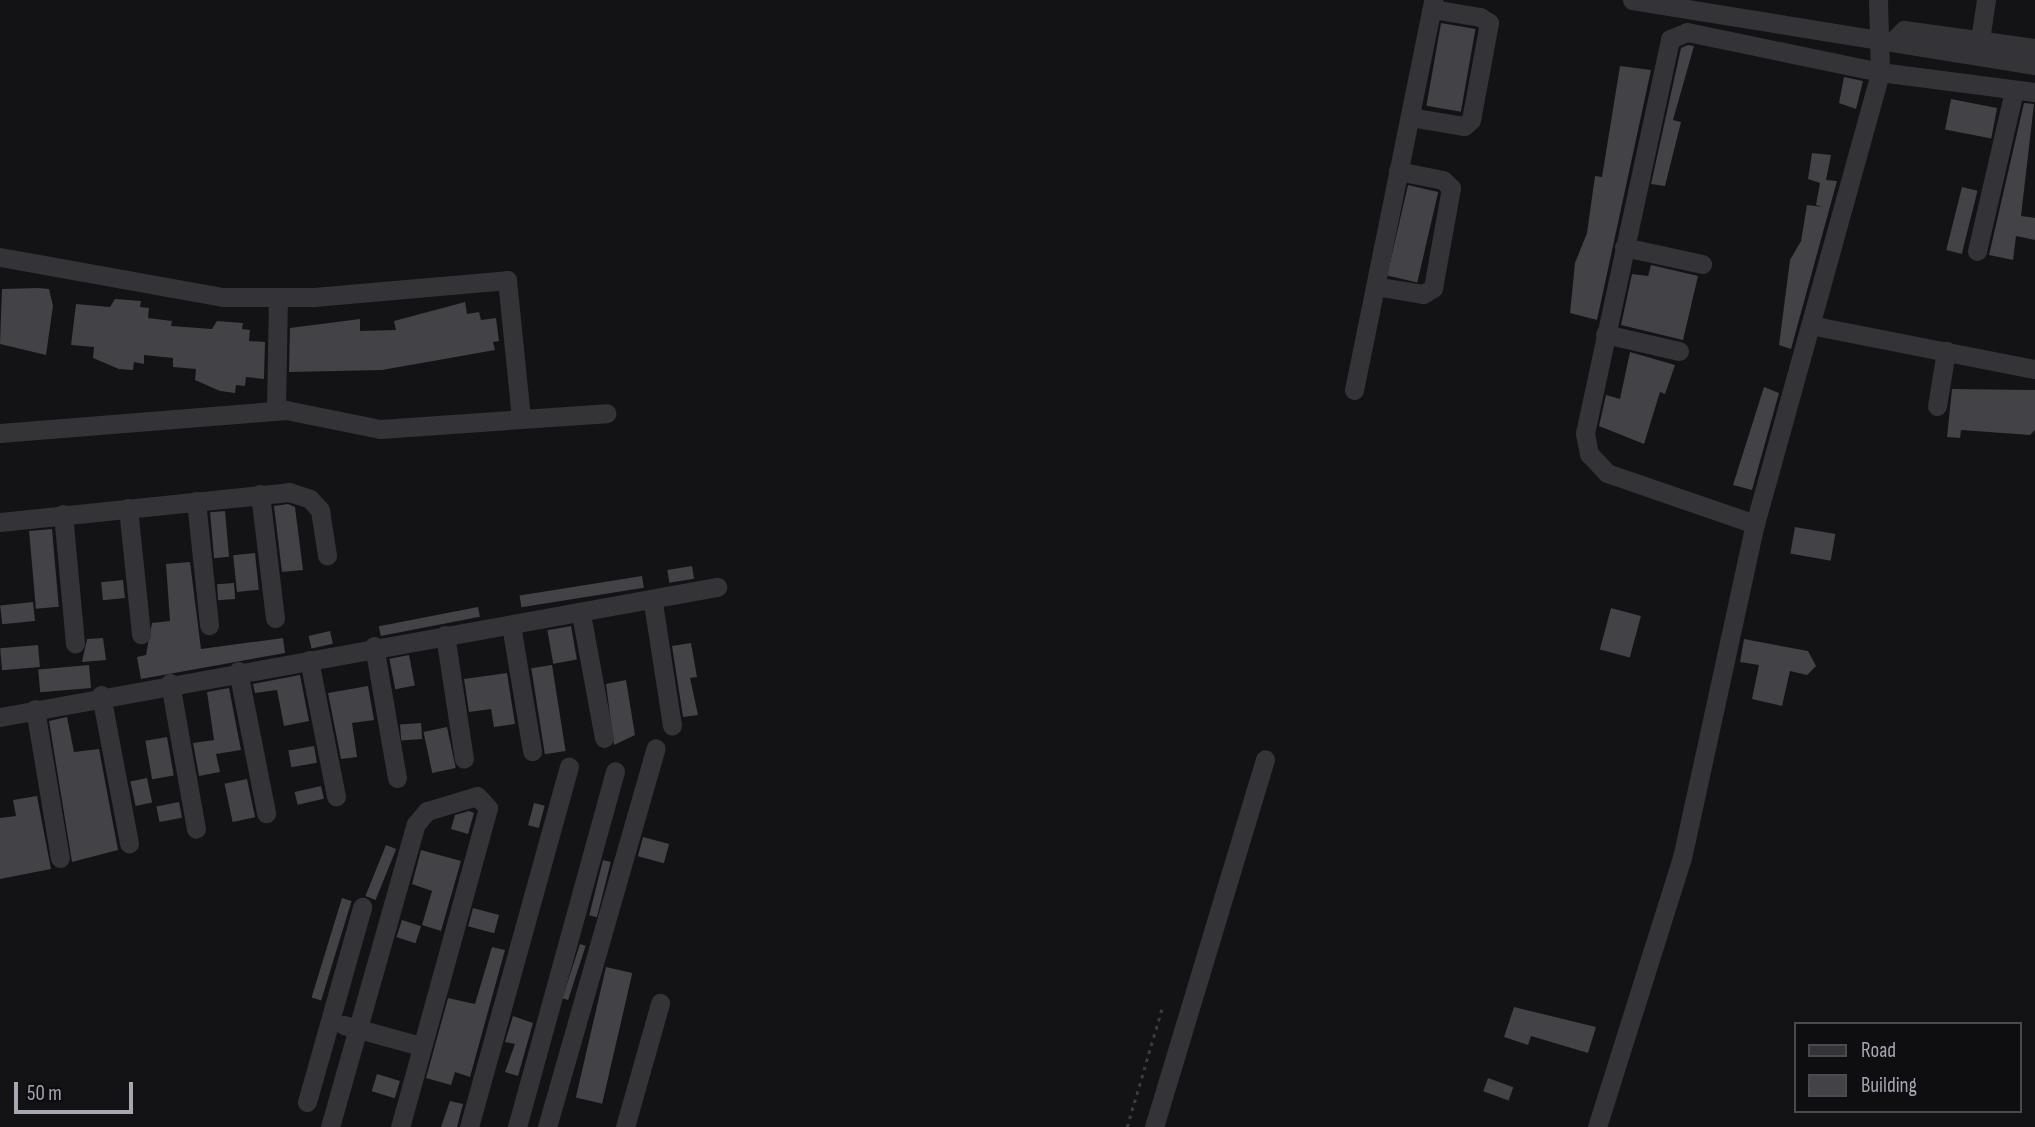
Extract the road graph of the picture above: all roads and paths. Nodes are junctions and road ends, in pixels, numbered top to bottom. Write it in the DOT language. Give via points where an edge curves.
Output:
graph roads {
  1 [pos="1632,0"];
  2 [pos="1878,0"];
  3 [pos="1986,0"];
  4 [pos="1433,4"];
  5 [pos="1716,7"];
  6 [pos="1889,38"];
  7 [pos="1980,40"];
  8 [pos="2035,48"];
  9 [pos="2035,65"];
  10 [pos="1880,72"];
  11 [pos="2014,91"];
  12 [pos="2035,92"];
  13 [pos="1410,117"];
  14 [pos="1398,171"];
  15 [pos="1623,247"];
  16 [pos="1977,251"];
  17 [pos="0,257"];
  18 [pos="1702,264"];
  19 [pos="1375,286"];
  20 [pos="278,297"];
  21 [pos="1810,324"];
  22 [pos="1605,334"];
  23 [pos="1679,351"];
  24 [pos="1946,351"];
  25 [pos="2035,369"];
  26 [pos="1354,390"];
  27 [pos="1937,406"];
  28 [pos="276,411"];
  29 [pos="606,413"];
  30 [pos="521,417"];
  31 [pos="0,433"];
  32 [pos="260,494"];
  33 [pos="196,501"];
  34 [pos="128,508"];
  35 [pos="63,514"];
  36 [pos="0,522"];
  37 [pos="1755,524"];
  38 [pos="327,555"];
  39 [pos="717,587"];
  40 [pos="653,603"];
  41 [pos="581,614"];
  42 [pos="275,618"];
  43 [pos="209,625"];
  44 [pos="511,625"];
  45 [pos="141,634"];
  46 [pos="445,635"];
  47 [pos="75,643"];
  48 [pos="374,646"];
  49 [pos="309,660"];
  50 [pos="238,671"];
  51 [pos="170,683"];
  52 [pos="101,695"];
  53 [pos="35,709"];
  54 [pos="0,717"];
  55 [pos="672,726"];
  56 [pos="604,738"];
  57 [pos="656,748"];
  58 [pos="532,751"];
  59 [pos="1265,759"];
  60 [pos="464,760"];
  61 [pos="569,767"];
  62 [pos="615,771"];
  63 [pos="397,778"];
  64 [pos="336,796"];
  65 [pos="266,813"];
  66 [pos="196,829"];
  67 [pos="129,842"];
  68 [pos="60,858"];
  69 [pos="362,906"];
  70 [pos="660,1003"];
  71 [pos="1163,1005"];
  72 [pos="330,1021"];
  73 [pos="356,1028"];
  74 [pos="421,1046"];
  75 [pos="307,1102"];
  76 [pos="330,1127"];
  77 [pos="401,1127"];
  78 [pos="469,1127"];
  79 [pos="517,1127"];
  80 [pos="547,1127"];
  81 [pos="625,1127"];
  82 [pos="1127,1127"];
  83 [pos="1154,1127"];
  84 [pos="1597,1127"];
  1 -- 5 [label="street"];
  2 -- 6 [label="street"];
  3 -- 7 [label="street"];
  4 -- 13 [label="street"];
  4 -- 13 [label="street" via="1480,16 1489,23 1471,120 1464,126"];
  5 -- 6 [label="street"];
  6 -- 7 [label="street" via="1904,30"];
  6 -- 9 [label="street" via="1903,46"];
  6 -- 10 [label="street"];
  7 -- 8 [label="street"];
  10 -- 11 [label="street"];
  10 -- 15 [label="street" via="1687,32 1670,39"];
  10 -- 21 [label="street"];
  11 -- 12 [label="street"];
  11 -- 16 [label="street"];
  13 -- 14 [label="street"];
  14 -- 19 [label="street"];
  14 -- 19 [label="street" via="1443,180 1451,188 1433,288 1423,294"];
  15 -- 18 [label="street"];
  15 -- 22 [label="street"];
  17 -- 20 [label="street" via="222,297"];
  19 -- 26 [label="street"];
  20 -- 28 [label="street"];
  20 -- 30 [label="street" via="507,280"];
  21 -- 24 [label="street"];
  21 -- 37 [label="street"];
  22 -- 23 [label="street"];
  22 -- 37 [label="street" via="1585,433 1589,454 1607,472"];
  24 -- 25 [label="street"];
  24 -- 27 [label="street"];
  28 -- 30 [label="street" via="380,429"];
  28 -- 31 [label="street"];
  29 -- 30 [label="street"];
  32 -- 33 [label="street"];
  32 -- 38 [label="street" via="289,492 310,499 320,510"];
  32 -- 42 [label="street"];
  33 -- 34 [label="street"];
  33 -- 43 [label="street"];
  34 -- 35 [label="street"];
  34 -- 45 [label="street"];
  35 -- 36 [label="street"];
  35 -- 47 [label="street"];
  37 -- 84 [label="street" via="1682,858"];
  39 -- 40 [label="street"];
  40 -- 41 [label="street"];
  40 -- 55 [label="street"];
  41 -- 44 [label="street"];
  41 -- 56 [label="street"];
  44 -- 46 [label="street"];
  44 -- 58 [label="street"];
  46 -- 48 [label="street"];
  46 -- 60 [label="street"];
  48 -- 49 [label="street"];
  48 -- 63 [label="street"];
  49 -- 50 [label="street"];
  49 -- 64 [label="street"];
  50 -- 51 [label="street"];
  50 -- 65 [label="street"];
  51 -- 52 [label="street"];
  51 -- 66 [label="street"];
  52 -- 53 [label="street"];
  52 -- 67 [label="street"];
  53 -- 54 [label="street"];
  53 -- 68 [label="street"];
  57 -- 80 [label="street"];
  59 -- 83 [label="street"];
  61 -- 78 [label="street"];
  62 -- 79 [label="street"];
  69 -- 72 [label="street"];
  70 -- 81 [label="street"];
  71 -- 82 [label="path"];
  72 -- 73 [label="street"];
  72 -- 75 [label="street"];
  73 -- 74 [label="street"];
  73 -- 74 [label="street" via="416,824 427,811 477,796 488,808"];
  73 -- 76 [label="street"];
  74 -- 77 [label="street"];
}
